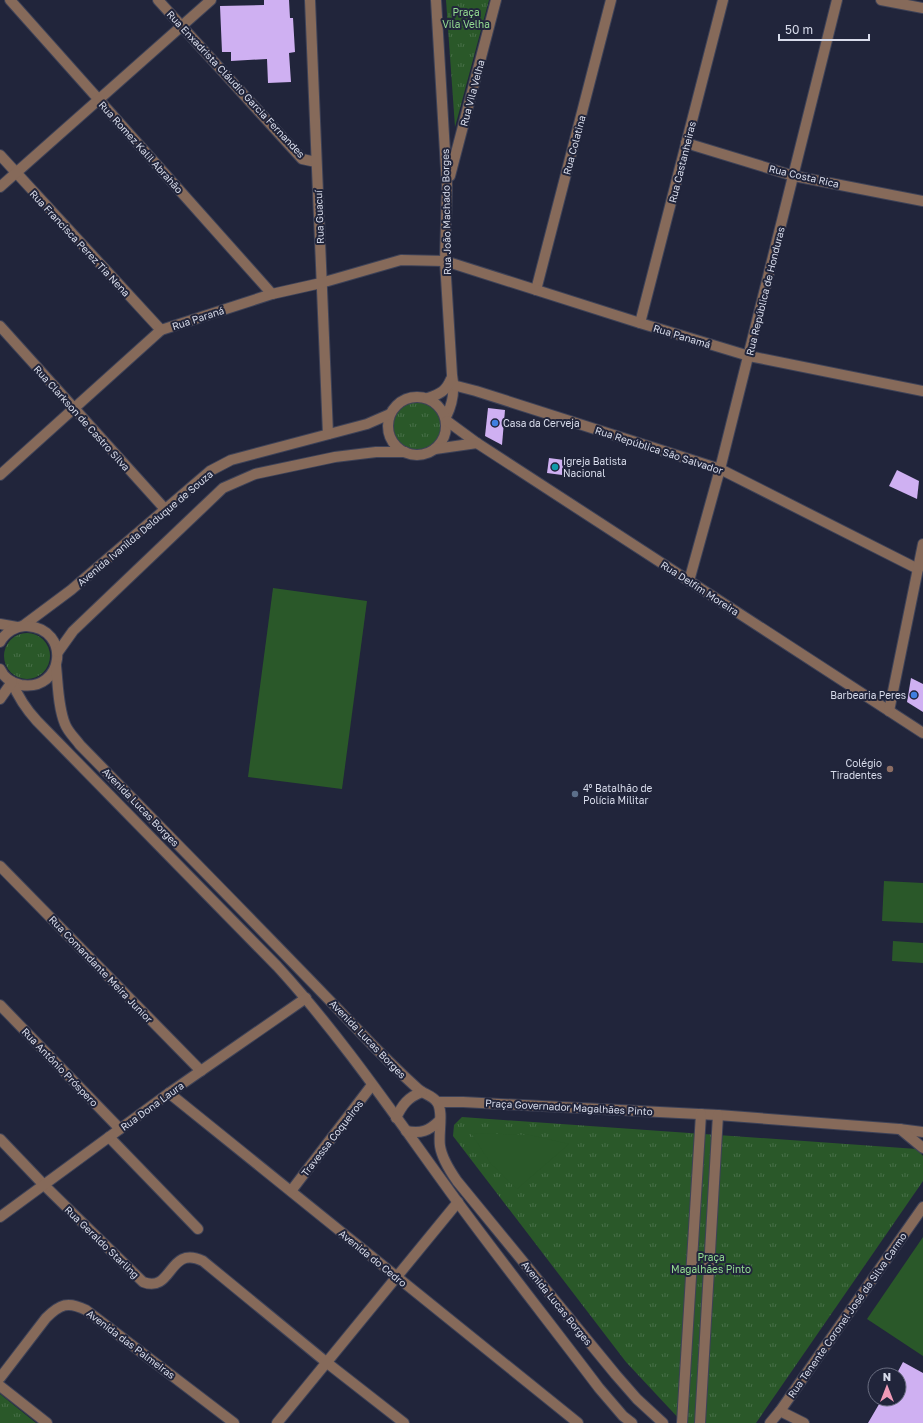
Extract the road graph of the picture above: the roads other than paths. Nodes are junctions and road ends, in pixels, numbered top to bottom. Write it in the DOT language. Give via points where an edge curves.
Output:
graph roads {
  1 [pos="10,0"];
  2 [pos="158,0"];
  3 [pos="210,0"];
  4 [pos="310,0"];
  5 [pos="436,0"];
  6 [pos="496,0"];
  7 [pos="611,0"];
  8 [pos="723,0"];
  9 [pos="837,0"];
  10 [pos="881,0"];
  11 [pos="923,8"];
  12 [pos="181,26"];
  13 [pos="99,99"];
  14 [pos="686,142"];
  15 [pos="0,155"];
  16 [pos="316,162"];
  17 [pos="16,173"];
  18 [pos="794,176"];
  19 [pos="448,186"];
  20 [pos="0,187"];
  21 [pos="923,201"];
  22 [pos="445,261"];
  23 [pos="322,283"];
  24 [pos="536,290"];
  25 [pos="272,294"];
  26 [pos="640,323"];
  27 [pos="0,326"];
  28 [pos="161,330"];
  29 [pos="749,356"];
  30 [pos="452,382"];
  31 [pos="923,392"];
  32 [pos="428,398"];
  33 [pos="74,409"];
  34 [pos="390,414"];
  35 [pos="446,419"];
  36 [pos="328,434"];
  37 [pos="477,443"];
  38 [pos="435,449"];
  39 [pos="405,452"];
  40 [pos="720,469"];
  41 [pos="0,474"];
  42 [pos="165,509"];
  43 [pos="923,544"];
  44 [pos="918,569"];
  45 [pos="689,581"];
  46 [pos="0,624"];
  47 [pos="20,626"];
  48 [pos="0,642"];
  49 [pos="58,652"];
  50 [pos="56,666"];
  51 [pos="0,671"];
  52 [pos="12,682"];
  53 [pos="0,699"];
  54 [pos="889,711"];
  55 [pos="923,733"];
  56 [pos="0,866"];
  57 [pos="306,998"];
  58 [pos="0,1005"];
  59 [pos="201,1071"];
  60 [pos="372,1085"];
  61 [pos="422,1092"];
  62 [pos="169,1093"];
  63 [pos="437,1102"];
  64 [pos="701,1114"];
  65 [pos="718,1115"];
  66 [pos="396,1118"];
  67 [pos="440,1120"];
  68 [pos="120,1129"];
  69 [pos="899,1129"];
  70 [pos="406,1132"];
  71 [pos="923,1132"];
  72 [pos="109,1137"];
  73 [pos="0,1139"];
  74 [pos="923,1148"];
  75 [pos="44,1184"];
  76 [pos="291,1191"];
  77 [pos="458,1202"];
  78 [pos="923,1207"];
  79 [pos="0,1217"];
  80 [pos="198,1229"];
  81 [pos="397,1277"];
  82 [pos="326,1362"];
  83 [pos="0,1378"];
  84 [pos="0,1386"];
  85 [pos="780,1411"];
  86 [pos="620,1419"];
  87 [pos="47,1423"];
  88 [pos="234,1423"];
  89 [pos="277,1423"];
  90 [pos="404,1423"];
  91 [pos="578,1423"];
  92 [pos="632,1423"];
  93 [pos="663,1423"];
  94 [pos="682,1423"];
  95 [pos="700,1423"];
  96 [pos="770,1423"];
  97 [pos="804,1423"];
  1 -- 13 [label="street, Rua Romez Kalil Abrahão"];
  2 -- 12 [label="street, Rua Enxadrista Cláudio Garcia Fernandes"];
  3 -- 12 [label="street"];
  4 -- 16 [label="street, Rua Guacuí"];
  5 -- 19 [label="street, Rua João Machado Borges"];
  6 -- 19 [label="street, Rua Vila Velha"];
  7 -- 24 [label="street, Rua Colatina"];
  8 -- 14 [label="street, Rua Castanheiras"];
  9 -- 18 [label="street, Rua República de Honduras"];
  10 -- 11 [label="street"];
  12 -- 13 [label="street"];
  12 -- 16 [label="street, Rua Enxadrista Cláudio Garcia Fernandes" via="302,159"];
  13 -- 17 [label="street"];
  13 -- 25 [label="street, Rua Romez Kalil Abrahão"];
  14 -- 18 [label="street, Rua Costa Rica"];
  14 -- 26 [label="street, Rua Castanheiras"];
  15 -- 17 [label="street, Rua Francisca Perez Tia Nena"];
  16 -- 23 [label="street, Rua Guacuí"];
  17 -- 20 [label="street"];
  17 -- 28 [label="street, Rua Francisca Perez Tia Nena"];
  18 -- 21 [label="street, Rua Costa Rica"];
  18 -- 29 [label="street, Rua República de Honduras"];
  19 -- 22 [label="street, Rua João Machado Borges"];
  22 -- 23 [label="street, Rua Paraná" via="401,260"];
  22 -- 24 [label="street, Rua Panamá"];
  22 -- 30 [label="street, Rua João Machado Borges"];
  23 -- 25 [label="street, Rua Paraná"];
  23 -- 36 [label="street, Rua Guacuí"];
  24 -- 26 [label="street, Rua Panamá"];
  25 -- 28 [label="street, Rua Paraná"];
  26 -- 29 [label="street, Rua Panamá"];
  27 -- 33 [label="street, Rua Clarkson de Castro Silva"];
  28 -- 33 [label="street, Rua Paraná"];
  29 -- 31 [label="street, Rua Panamá"];
  29 -- 40 [label="street, Rua República de Honduras"];
  30 -- 32 [label="street" via="440,394"];
  30 -- 35 [label="street, Rua João Machado Borges" via="451,406"];
  30 -- 40 [label="street, Rua República São Salvador"];
  32 -- 34 [label="street" via="410,397 395,406"];
  32 -- 35 [label="street" via="442,409"];
  33 -- 41 [label="street, Rua Paraná"];
  33 -- 42 [label="street, Rua Clarkson de Castro Silva"];
  34 -- 36 [label="street, Avenida Ivanilda Delduque de Souza" via="367,424"];
  34 -- 39 [label="street" via="388,432 398,448"];
  35 -- 37 [label="street, Rua Delfim Moreira"];
  35 -- 38 [label="street" via="445,436"];
  36 -- 42 [label="street, Avenida Ivanilda Delduque de Souza" via="231,460 210,471"];
  37 -- 38 [label="street"];
  37 -- 45 [label="street, Rua Delfim Moreira"];
  38 -- 39 [label="street" via="421,455"];
  39 -- 49 [label="street, Avenida Ivanilda Delduque de Souza" via="376,452 334,457 255,474 223,488 72,631"];
  40 -- 44 [label="street, Rua República São Salvador"];
  40 -- 45 [label="street, Rua República de Honduras"];
  42 -- 47 [label="street, Avenida Ivanilda Delduque de Souza" via="71,590"];
  43 -- 44 [label="street"];
  44 -- 54 [label="street"];
  45 -- 54 [label="street, Rua Delfim Moreira"];
  46 -- 47 [label="street"];
  47 -- 48 [label="street, Avenida Ivanilda Delduque de Souza" via="8,632"];
  47 -- 49 [label="street" via="36,626 46,632 54,641"];
  49 -- 50 [label="street, Avenida Lucas Borges"];
  50 -- 52 [label="street" via="54,672 43,682 30,686"];
  50 -- 61 [label="street, Avenida Lucas Borges" via="65,725 80,745 387,1061"];
  51 -- 52 [label="street"];
  52 -- 53 [label="street"];
  52 -- 57 [label="street, Avenida Lucas Borges" via="17,695 37,721"];
  54 -- 55 [label="street, Rua Delfim Moreira"];
  56 -- 59 [label="street, Rua Comandante Meira Junior"];
  57 -- 59 [label="street, Rua Dona Laura"];
  57 -- 60 [label="street, Avenida Lucas Borges"];
  58 -- 68 [label="street, Rua Antônio Próspero"];
  59 -- 62 [label="street, Rua Dona Laura"];
  60 -- 66 [label="street, Avenida Lucas Borges"];
  60 -- 76 [label="street, Travessa Coqueiros"];
  61 -- 63 [label="street, Avenida Lucas Borges"];
  61 -- 66 [label="street" via="405,1102"];
  62 -- 68 [label="street, Rua Dona Laura"];
  62 -- 76 [label="street, Avenida do Cedro"];
  63 -- 64 [label="street, Praça Governador Magalhães Pinto"];
  63 -- 67 [label="street, Avenida Lucas Borges"];
  64 -- 65 [label="street, Praça Governador Magalhães Pinto"];
  64 -- 94 [label="street"];
  65 -- 69 [label="street, Praça Governador Magalhães Pinto"];
  65 -- 95 [label="street"];
  66 -- 70 [label="street, Avenida Lucas Borges"];
  67 -- 70 [label="street" via="425,1132"];
  67 -- 93 [label="street, Avenida Lucas Borges" via="440,1147 458,1181 616,1375"];
  68 -- 72 [label="street, Rua Dona Laura"];
  69 -- 71 [label="street, Praça Governador Magalhães Pinto"];
  69 -- 74 [label="street"];
  70 -- 77 [label="street, Avenida Lucas Borges"];
  72 -- 75 [label="street, Rua Dona Laura"];
  72 -- 80 [label="street"];
  73 -- 75 [label="street, Rua Geraldo Starling"];
  75 -- 79 [label="street, Rua Dona Laura"];
  75 -- 82 [label="street, Rua Geraldo Starling" via="143,1282 154,1284 161,1281 188,1256 203,1260"];
  76 -- 81 [label="street, Avenida do Cedro"];
  77 -- 81 [label="street"];
  77 -- 86 [label="street, Avenida Lucas Borges"];
  78 -- 85 [label="street, Rua Tenente Coronel José da Silva Carmo"];
  81 -- 82 [label="street"];
  81 -- 91 [label="street, Avenida do Cedro"];
  82 -- 89 [label="street"];
  82 -- 90 [label="street"];
  83 -- 88 [label="street, Avenida das Palmeiras" via="55,1309 64,1305 76,1305"];
  84 -- 87 [label="street"];
  85 -- 96 [label="street, Rua Tenente Coronel José da Silva Carmo"];
  85 -- 97 [label="street"];
  86 -- 92 [label="street, Avenida Lucas Borges"];
}
